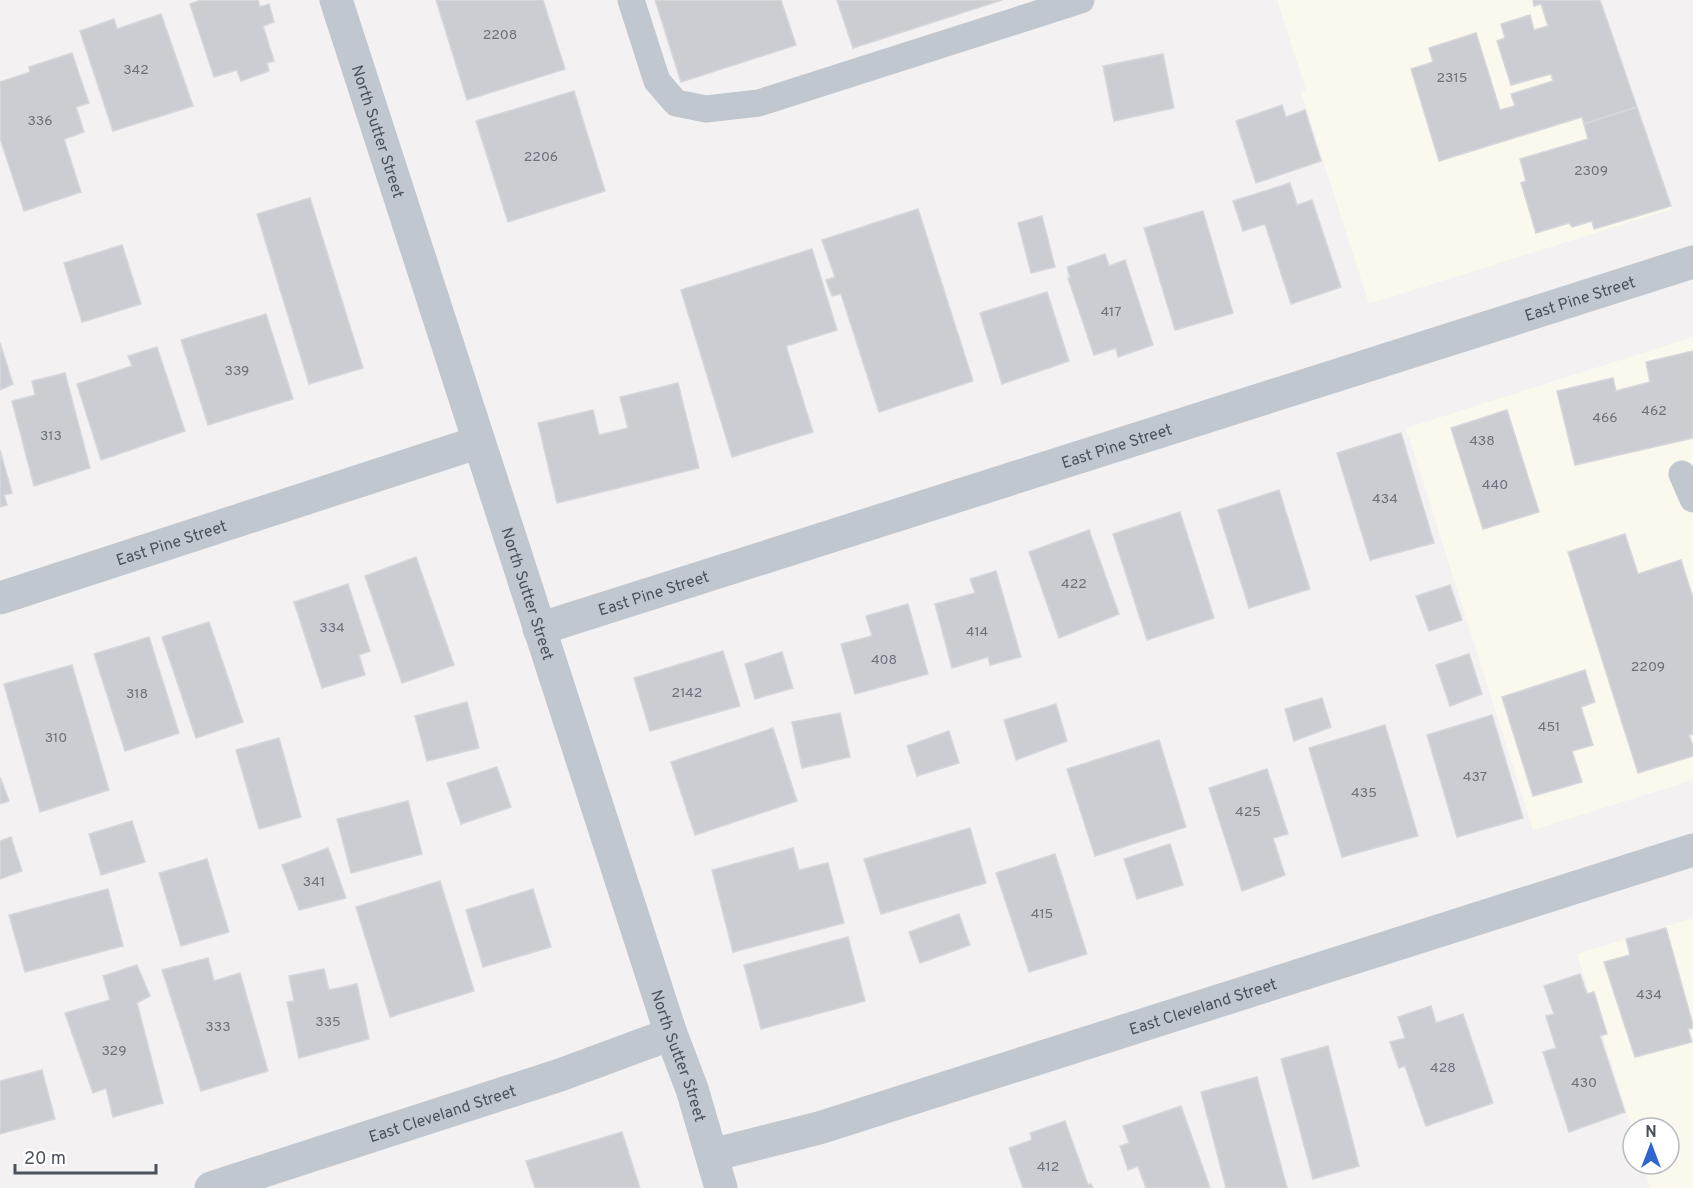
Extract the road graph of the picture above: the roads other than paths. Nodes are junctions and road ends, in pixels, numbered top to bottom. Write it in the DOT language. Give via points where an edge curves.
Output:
graph roads {
  1 [pos="336,0"];
  2 [pos="631,0"];
  3 [pos="1081,0"];
  4 [pos="1693,262"];
  5 [pos="479,442"];
  6 [pos="1682,474"];
  7 [pos="1693,499"];
  8 [pos="0,598"];
  9 [pos="539,629"];
  10 [pos="1693,850"];
  11 [pos="671,1034"];
  12 [pos="712,1155"];
  13 [pos="211,1188"];
  14 [pos="721,1188"];
  1 -- 5 [label="street, North Sutter Street"];
  2 -- 3 [label="lane" via="657,81 676,103 706,109 759,103"];
  4 -- 9 [label="street, East Pine Street"];
  5 -- 8 [label="street, East Pine Street"];
  5 -- 9 [label="street, North Sutter Street"];
  6 -- 7 [label="lane"];
  9 -- 11 [label="street, North Sutter Street"];
  10 -- 12 [label="street, East Cleveland Street" via="819,1128"];
  11 -- 12 [label="street, North Sutter Street"];
  11 -- 13 [label="street, East Cleveland Street" via="560,1075"];
  12 -- 14 [label="street, North Sutter Street"];
}
